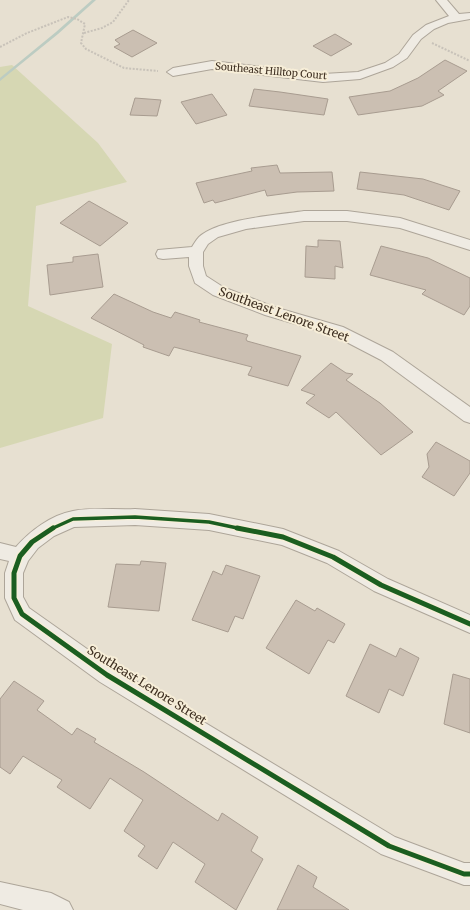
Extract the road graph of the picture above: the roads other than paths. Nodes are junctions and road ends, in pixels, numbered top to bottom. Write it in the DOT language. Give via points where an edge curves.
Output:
graph roads {
  1 [pos="441,0"];
  2 [pos="470,16"];
  3 [pos="456,18"];
  4 [pos="173,72"];
  5 [pos="470,245"];
  6 [pos="196,252"];
  7 [pos="163,254"];
  8 [pos="470,416"];
  9 [pos="0,551"];
  10 [pos="20,556"];
  11 [pos="470,624"];
  12 [pos="470,874"];
  13 [pos="0,893"];
  14 [pos="61,910"];
  1 -- 3 [label="street"];
  2 -- 3 [label="street, Southeast Hilltop Court"];
  3 -- 4 [label="street, Southeast Hilltop Court" via="430,27 417,37 403,56 389,65 360,75 323,78 212,65"];
  5 -- 6 [label="street" via="400,223 347,216 304,216 245,224 218,232 204,241"];
  6 -- 7 [label="street"];
  6 -- 8 [label="street, Southeast Lenore Street" via="196,266 200,279 218,291 270,311 338,331 387,356"];
  9 -- 10 [label="street"];
  10 -- 11 [label="street, Southeast Lenore Street" via="32,542 48,530 73,519 135,517 209,522 283,537 333,556 402,595"];
  10 -- 12 [label="street, Southeast Lenore Street" via="14,573 14,598 22,614 107,675 389,846"];
  13 -- 14 [label="street" via="51,905"];
}
